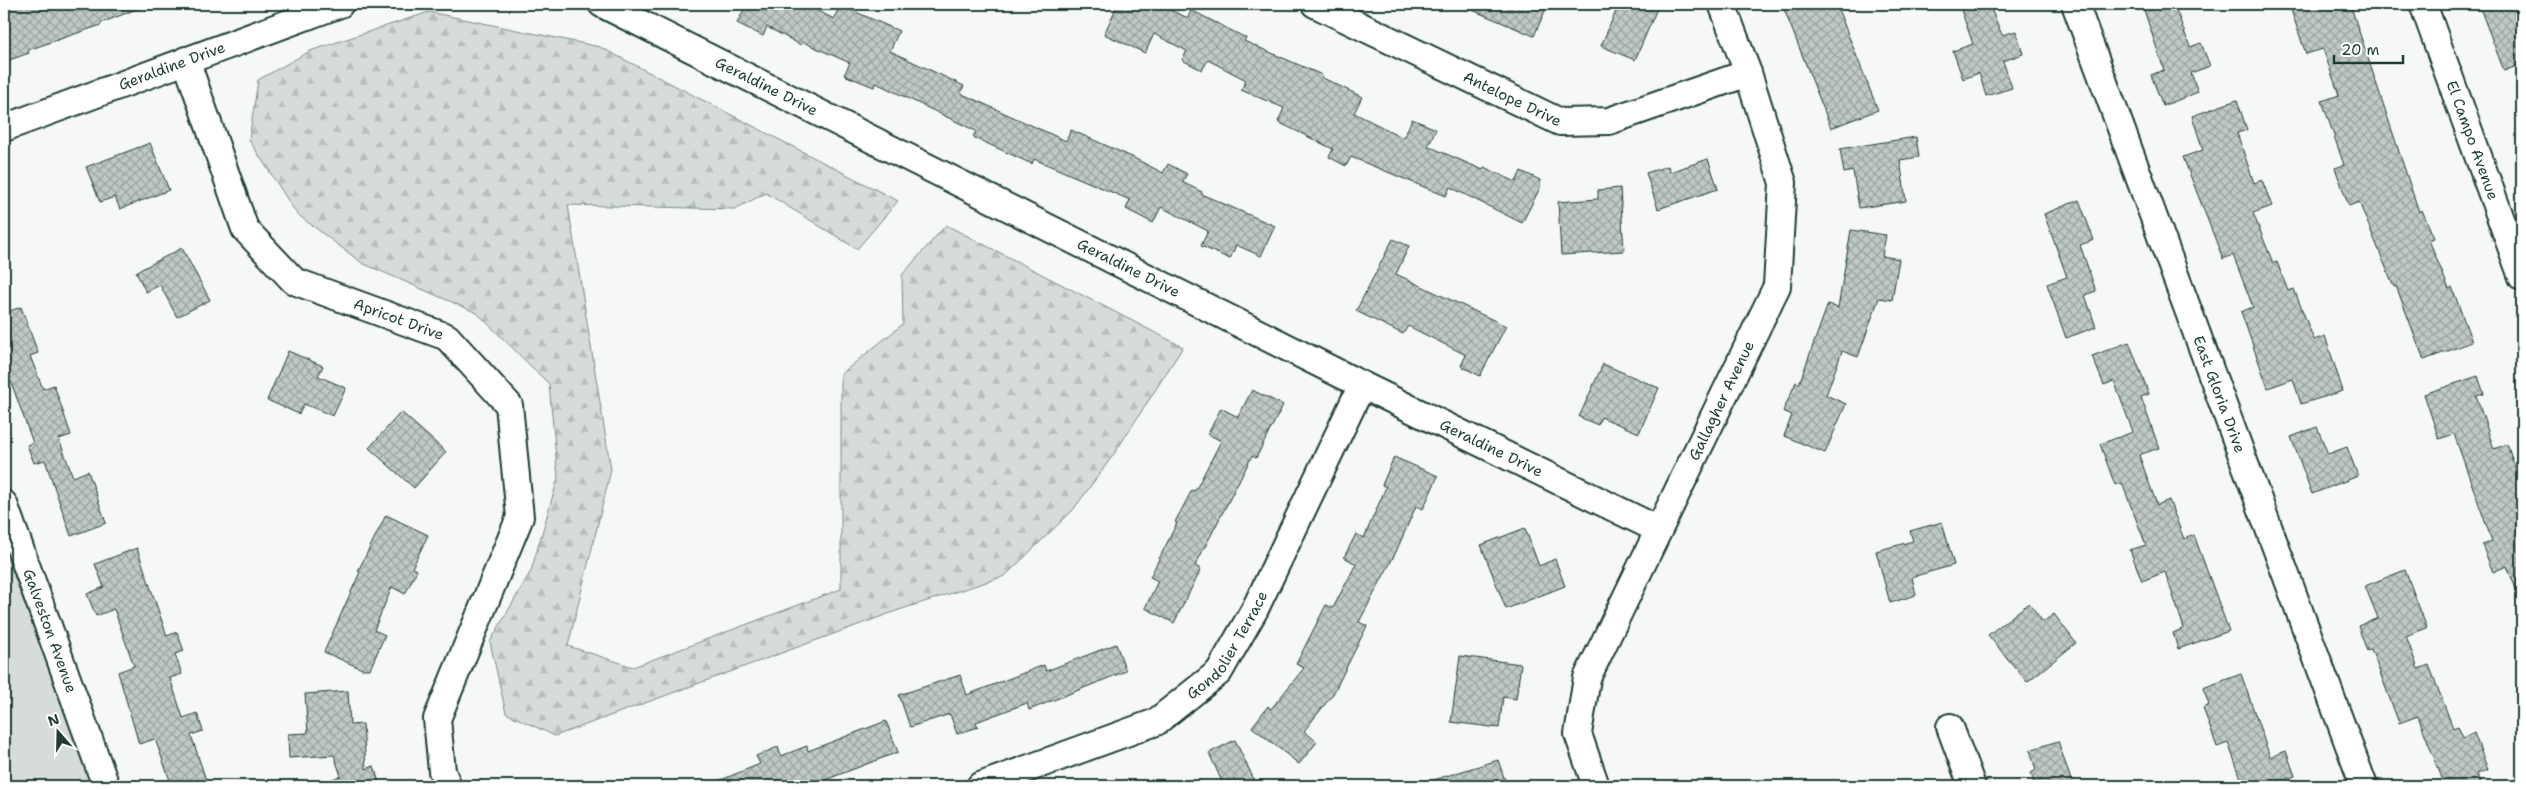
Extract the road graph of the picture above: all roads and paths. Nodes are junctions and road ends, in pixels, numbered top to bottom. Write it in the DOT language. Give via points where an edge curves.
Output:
graph roads {
  1 [pos="340,4"];
  2 [pos="602,4"];
  3 [pos="1315,4"];
  4 [pos="1722,4"];
  5 [pos="2075,4"];
  6 [pos="2423,4"];
  7 [pos="186,60"];
  8 [pos="1748,73"];
  9 [pos="4,128"];
  10 [pos="2522,277"];
  11 [pos="1362,385"];
  12 [pos="4,504"];
  13 [pos="1657,529"];
  14 [pos="1950,728"];
  15 [pos="106,786"];
  16 [pos="448,786"];
  17 [pos="980,786"];
  18 [pos="1596,786"];
  19 [pos="1972,786"];
  20 [pos="2364,786"];
  1 -- 7 [label="street, Geraldine Drive"];
  2 -- 11 [label="street, Geraldine Drive"];
  3 -- 8 [label="street, Antelope Drive" via="1560,122 1609,121"];
  4 -- 8 [label="street, Gallagher Avenue"];
  5 -- 20 [label="street, East Gloria Drive"];
  6 -- 10 [label="street, El Campo Avenue"];
  7 -- 9 [label="street, Geraldine Drive"];
  7 -- 16 [label="street, Apricot Drive" via="245,229 294,281 447,337 509,405 520,517 437,719 442,771"];
  8 -- 13 [label="street, Gallagher Avenue" via="1783,183 1777,286"];
  11 -- 13 [label="street, Geraldine Drive"];
  11 -- 17 [label="street, Gondolier Terrace" via="1255,609 1219,672 1156,722"];
  12 -- 15 [label="street, Galveston Avenue"];
  13 -- 18 [label="street, Gallagher Avenue" via="1587,678 1578,734"];
  14 -- 19 [label="street"];
}
